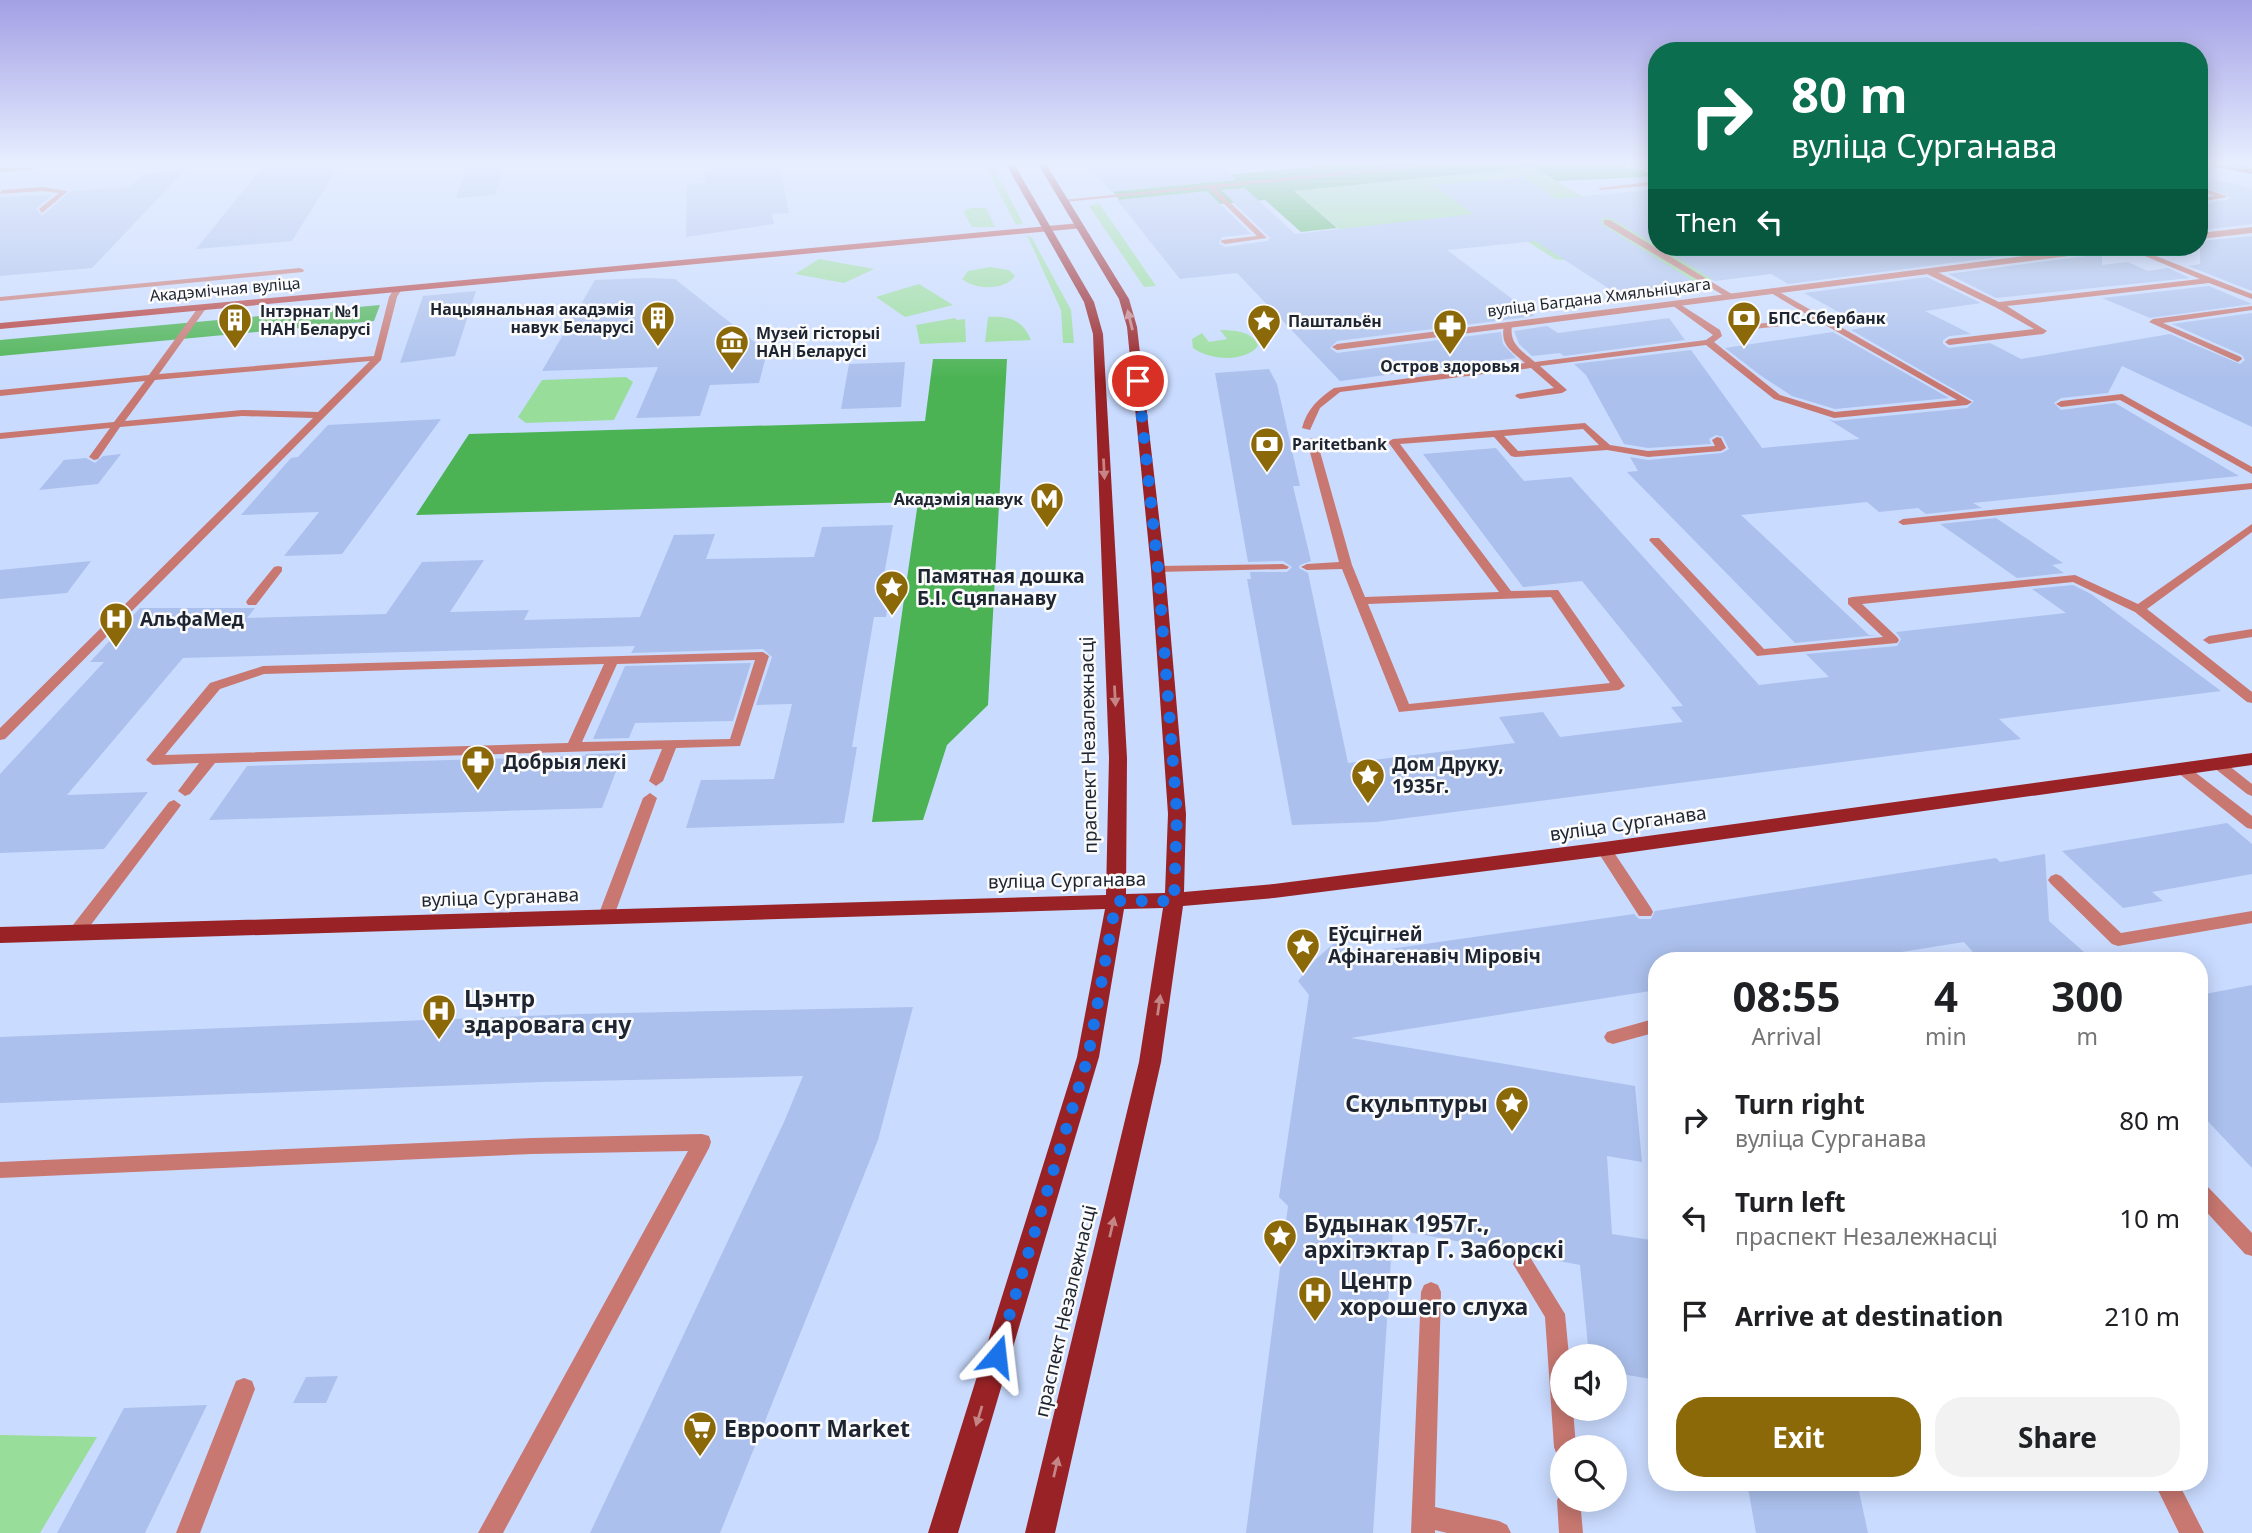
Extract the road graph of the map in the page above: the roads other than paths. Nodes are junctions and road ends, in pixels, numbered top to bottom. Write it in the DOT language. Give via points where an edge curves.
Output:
graph roads {
  1 [pos="976,236"];
  2 [pos="1051,236"];
  3 [pos="1086,236"];
  4 [pos="1260,236"];
  5 [pos="1629,236"];
  6 [pos="1225,242"];
  7 [pos="1648,247"];
  8 [pos="1663,256"];
  9 [pos="2045,256"];
  10 [pos="2150,256"];
  11 [pos="300,270"];
  12 [pos="1928,271"];
  13 [pos="2210,280"];
  14 [pos="398,289"];
  15 [pos="1774,290"];
  16 [pos="1731,296"];
  17 [pos="2252,297"];
  18 [pos="0,299"];
  19 [pos="1675,303"];
  20 [pos="1998,305"];
  21 [pos="203,307"];
  22 [pos="2252,308"];
  23 [pos="1821,319"];
  24 [pos="1508,325"];
  25 [pos="0,326"];
  26 [pos="1756,327"];
  27 [pos="1708,342"];
  28 [pos="1949,342"];
  29 [pos="1337,347"];
  30 [pos="378,358"];
  31 [pos="2238,359"];
  32 [pos="1532,365"];
  33 [pos="153,377"];
  34 [pos="0,393"];
  35 [pos="1520,396"];
  36 [pos="2062,404"];
  37 [pos="319,415"];
  38 [pos="120,423"];
  39 [pos="1307,428"];
  40 [pos="1496,433"];
  41 [pos="0,436"];
  42 [pos="1717,440"];
  43 [pos="1312,441"];
  44 [pos="1607,447"];
  45 [pos="94,457"];
  46 [pos="2252,471"];
  47 [pos="2252,486"];
  48 [pos="1903,522"];
  49 [pos="2252,527"];
  50 [pos="1655,540"];
  51 [pos="1346,565"];
  52 [pos="1283,567"];
  53 [pos="1307,567"];
  54 [pos="278,569"];
  55 [pos="1158,569"];
  56 [pos="1508,595"];
  57 [pos="1361,601"];
  58 [pos="252,602"];
  59 [pos="2139,609"];
  60 [pos="2252,633"];
  61 [pos="2209,640"];
  62 [pos="612,660"];
  63 [pos="2252,699"];
  64 [pos="0,736"];
  65 [pos="671,744"];
  66 [pos="573,747"];
  67 [pos="210,759"];
  68 [pos="2252,759"];
  69 [pos="2218,764"];
  70 [pos="2182,769"];
  71 [pos="656,781"];
  72 [pos="185,791"];
  73 [pos="2252,791"];
  74 [pos="650,798"];
  75 [pos="174,805"];
  76 [pos="2252,824"];
  77 [pos="1604,849"];
  78 [pos="2056,880"];
  79 [pos="1116,901"];
  80 [pos="1174,901"];
  81 [pos="1645,912"];
  82 [pos="606,916"];
  83 [pos="2252,917"];
  84 [pos="75,934"];
  85 [pos="0,935"];
  86 [pos="1648,1027"];
  87 [pos="1613,1037"];
  88 [pos="0,1170"];
  89 [pos="2208,1200"];
  90 [pos="2252,1247"];
  91 [pos="1523,1264"];
  92 [pos="1432,1292"];
  93 [pos="244,1389"];
  94 [pos="1564,1435"];
  95 [pos="2170,1491"];
  96 [pos="1570,1512"];
  97 [pos="1423,1524"];
  98 [pos="188,1533"];
  99 [pos="490,1533"];
  100 [pos="943,1533"];
  101 [pos="1040,1533"];
  102 [pos="1499,1533"];
  103 [pos="1571,1533"];
  104 [pos="2192,1533"];
  1 -- 14 [label="street, Акадэмічная вуліца"];
  2 -- 79 [label="main road, праспект Незалежнасці, one-way" via="1089,302 1098,334 1118,758"];
  55 -- 3 [label="main road, праспект Незалежнасці, one-way" via="1132,327 1124,299"];
  4 -- 6 [label="lane" via="1263,238"];
  5 -- 7 [label="lane"];
  8 -- 16 [label="lane"];
  9 -- 12 [label="street, вуліца Багдана Хмяльніцкага"];
  10 -- 13 [label="lane"];
  11 -- 18 [label="lane"];
  12 -- 15 [label="street, вуліца Багдана Хмяльніцкага"];
  12 -- 20 [label="lane"];
  13 -- 17 [label="lane"];
  13 -- 20 [label="lane"];
  14 -- 21 [label="street, Акадэмічная вуліца"];
  14 -- 30 [label="lane"];
  15 -- 16 [label="street, вуліца Багдана Хмяльніцкага"];
  15 -- 23 [label="lane"];
  16 -- 19 [label="street, вуліца Багдана Хмяльніцкага"];
  19 -- 24 [label="street, вуліца Багдана Хмяльніцкага"];
  19 -- 27 [label="lane" via="1717,332 1716,340"];
  20 -- 28 [label="lane" via="2043,331"];
  21 -- 25 [label="street, Акадэмічная вуліца"];
  21 -- 33 [label="lane"];
  22 -- 31 [label="lane" via="2153,322"];
  23 -- 26 [label="lane"];
  23 -- 27 [label="lane" via="1967,402 1834,415 1777,397"];
  24 -- 29 [label="street, вуліца Багдана Хмяльніцкага"];
  24 -- 32 [label="lane" via="1510,345"];
  27 -- 32 [label="lane"];
  30 -- 33 [label="lane"];
  30 -- 37 [label="lane"];
  32 -- 35 [label="lane" via="1562,390"];
  32 -- 39 [label="lane" via="1337,390 1316,404"];
  33 -- 34 [label="lane"];
  33 -- 38 [label="lane"];
  36 -- 46 [label="lane" via="2122,397"];
  37 -- 38 [label="lane" via="242,413"];
  37 -- 64 [label="lane"];
  38 -- 41 [label="lane"];
  38 -- 45 [label="lane"];
  40 -- 44 [label="lane" via="1585,426"];
  40 -- 44 [label="lane" via="1514,454"];
  40 -- 56 [label="lane" via="1393,442"];
  42 -- 44 [label="lane" via="1721,448 1648,454"];
  43 -- 51 [label="lane"];
  47 -- 48 [label="lane"];
  49 -- 59 [label="lane"];
  50 -- 59 [label="lane" via="1761,653 1893,640 1852,601 2075,578"];
  51 -- 53 [label="lane"];
  51 -- 57 [label="lane"];
  52 -- 55 [label="lane"];
  54 -- 58 [label="lane"];
  55 -- 80 [label="main road, праспект Незалежнасці" via="1177,814"];
  56 -- 57 [label="lane"];
  56 -- 57 [label="lane" via="1554,593 1619,685 1404,709"];
  59 -- 63 [label="lane"];
  60 -- 61 [label="lane"];
  62 -- 65 [label="lane" via="763,656 735,743"];
  62 -- 66 [label="lane"];
  62 -- 67 [label="lane" via="263,670 215,686 153,761"];
  65 -- 66 [label="lane"];
  65 -- 71 [label="lane"];
  66 -- 67 [label="lane"];
  67 -- 72 [label="lane"];
  68 -- 69 [label="main road, вуліца Сурганава"];
  69 -- 70 [label="main road, вуліца Сурганава"];
  69 -- 73 [label="lane"];
  70 -- 76 [label="lane"];
  70 -- 77 [label="main road, вуліца Сурганава"];
  74 -- 82 [label="lane"];
  75 -- 84 [label="lane"];
  77 -- 80 [label="main road, вуліца Сурганава"];
  77 -- 81 [label="lane"];
  78 -- 83 [label="lane" via="2118,940"];
  79 -- 80 [label="main road, вуліца Сурганава"];
  79 -- 82 [label="main road, вуліца Сурганава"];
  79 -- 100 [label="main road, праспект Незалежнасці, one-way" via="1088,1057"];
  101 -- 80 [label="main road, праспект Незалежнасці, one-way" via="1150,1062"];
  82 -- 84 [label="main road, вуліца Сурганава"];
  84 -- 85 [label="main road, вуліца Сурганава"];
  86 -- 87 [label="lane"];
  88 -- 99 [label="lane" via="702,1142"];
  89 -- 90 [label="lane"];
  91 -- 94 [label="lane" via="1555,1314"];
  92 -- 97 [label="lane"];
  93 -- 98 [label="lane"];
  95 -- 104 [label="lane"];
  96 -- 103 [label="lane"];
  97 -- 102 [label="lane"];
}
